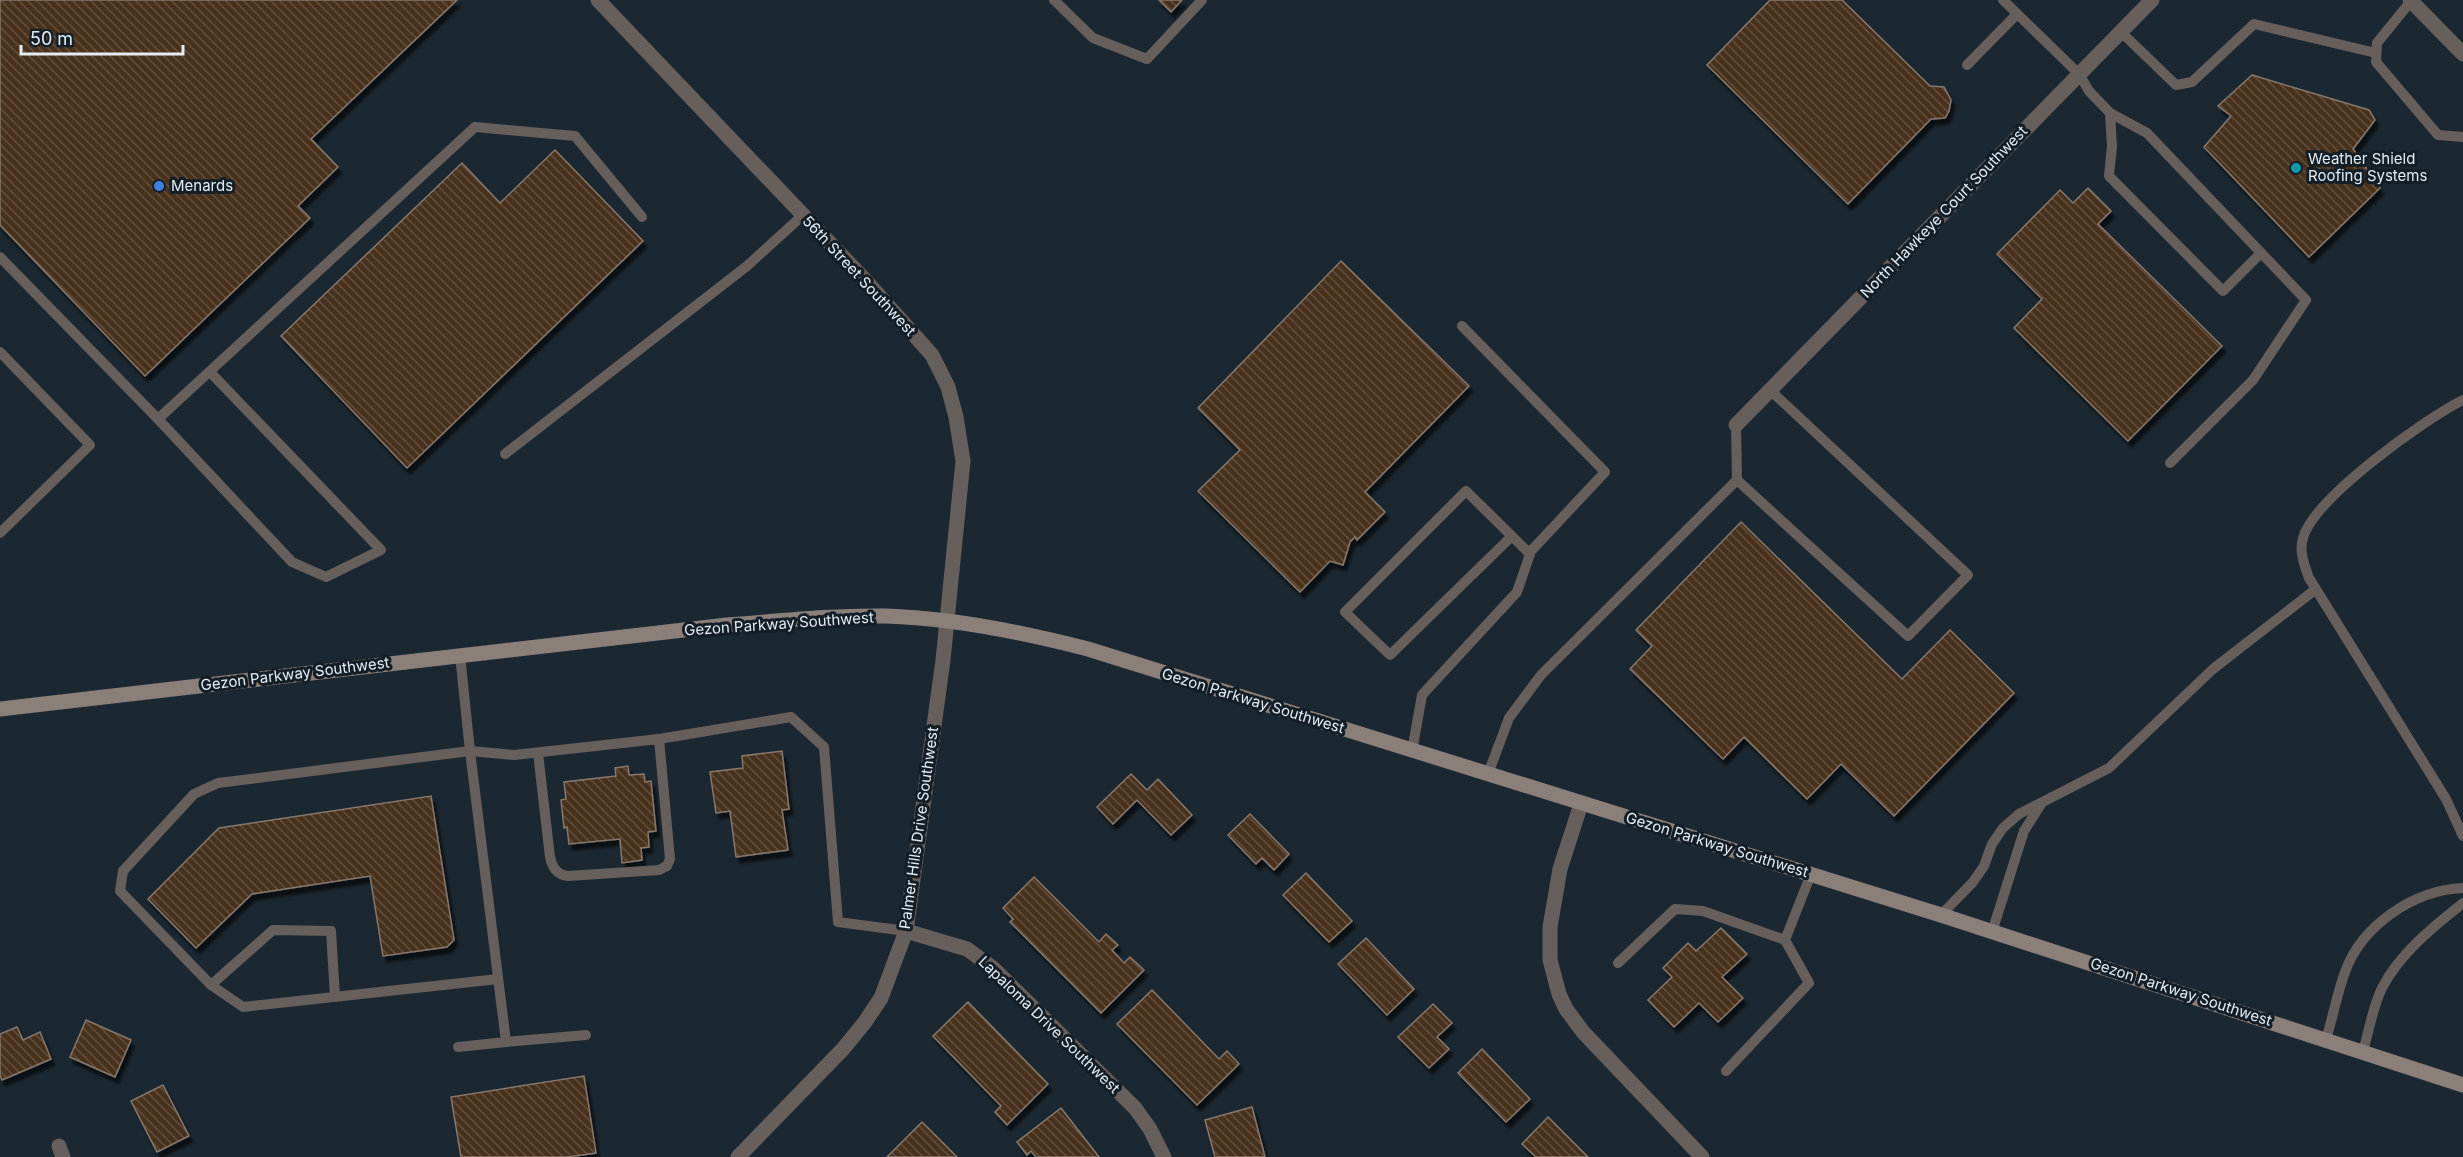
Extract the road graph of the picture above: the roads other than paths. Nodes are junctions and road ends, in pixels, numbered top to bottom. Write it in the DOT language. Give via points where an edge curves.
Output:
graph roads {
  1 [pos="598,0"];
  2 [pos="1054,0"];
  3 [pos="1202,0"];
  4 [pos="2003,0"];
  5 [pos="2152,0"];
  6 [pos="2411,0"];
  7 [pos="2017,14"];
  8 [pos="2121,32"];
  9 [pos="2376,53"];
  10 [pos="2463,54"];
  11 [pos="1967,65"];
  12 [pos="2079,74"];
  13 [pos="2110,113"];
  14 [pos="2463,137"];
  15 [pos="803,215"];
  16 [pos="642,217"];
  17 [pos="2261,254"];
  18 [pos="0,257"];
  19 [pos="1462,326"];
  20 [pos="0,352"];
  21 [pos="210,372"];
  22 [pos="1770,390"];
  23 [pos="2463,400"];
  24 [pos="158,419"];
  25 [pos="1736,425"];
  26 [pos="505,454"];
  27 [pos="2170,463"];
  28 [pos="1737,480"];
  29 [pos="0,533"];
  30 [pos="1512,536"];
  31 [pos="1530,554"];
  32 [pos="2316,589"];
  33 [pos="945,621"];
  34 [pos="460,655"];
  35 [pos="0,709"];
  36 [pos="659,739"];
  37 [pos="1412,751"];
  38 [pos="470,752"];
  39 [pos="538,753"];
  40 [pos="1488,774"];
  41 [pos="1581,804"];
  42 [pos="2041,804"];
  43 [pos="2463,836"];
  44 [pos="1811,874"];
  45 [pos="2463,888"];
  46 [pos="2463,903"];
  47 [pos="1941,915"];
  48 [pos="906,931"];
  49 [pos="1992,932"];
  50 [pos="1785,940"];
  51 [pos="1618,963"];
  52 [pos="498,979"];
  53 [pos="211,986"];
  54 [pos="335,997"];
  55 [pos="586,1035"];
  56 [pos="2326,1039"];
  57 [pos="506,1042"];
  58 [pos="458,1047"];
  59 [pos="2363,1051"];
  60 [pos="1726,1071"];
  61 [pos="2463,1085"];
  62 [pos="738,1157"];
  63 [pos="1164,1157"];
  64 [pos="1702,1157"];
  1 -- 15 [label="street, 56th Street Southwest"];
  2 -- 3 [label="lane" via="1093,38 1147,59"];
  4 -- 7 [label="lane"];
  5 -- 8 [label="street, North Hawkeye Court Southwest"];
  6 -- 9 [label="lane" via="2377,43"];
  6 -- 10 [label="street"];
  7 -- 11 [label="lane"];
  7 -- 12 [label="lane"];
  8 -- 9 [label="lane" via="2176,85 2192,82 2254,24"];
  8 -- 12 [label="street, North Hawkeye Court Southwest"];
  9 -- 14 [label="lane" via="2376,62 2438,135"];
  12 -- 13 [label="lane"];
  12 -- 22 [label="street, North Hawkeye Court Southwest"];
  13 -- 17 [label="lane" via="2147,133"];
  13 -- 17 [label="lane" via="2109,176 2223,291"];
  15 -- 26 [label="lane" via="747,266"];
  15 -- 33 [label="street, 56th Street Southwest" via="932,355 948,387 963,461"];
  16 -- 21 [label="lane" via="575,136 475,127"];
  17 -- 27 [label="lane" via="2306,300 2253,381"];
  18 -- 24 [label="lane"];
  19 -- 31 [label="lane" via="1605,472"];
  20 -- 29 [label="lane" via="90,444"];
  21 -- 24 [label="lane"];
  21 -- 24 [label="lane" via="381,550 326,577 292,562"];
  22 -- 25 [label="street, North Hawkeye Court Southwest"];
  22 -- 28 [label="lane" via="1968,575 1908,636"];
  23 -- 32 [label="lane" via="2383,453 2310,520 2300,548"];
  25 -- 28 [label="lane"];
  28 -- 40 [label="lane" via="1541,675 1509,718"];
  30 -- 30 [label="lane" via="1466,491 1345,612 1390,655"];
  30 -- 31 [label="lane"];
  31 -- 37 [label="lane" via="1517,592 1422,695"];
  32 -- 42 [label="lane" via="2213,669 2109,768"];
  32 -- 43 [label="lane" via="2446,799"];
  33 -- 34 [label="main road, Gezon Parkway Southwest" via="888,616 806,619"];
  33 -- 37 [label="main road, Gezon Parkway Southwest" via="1088,649"];
  33 -- 48 [label="street, Palmer Hills Drive Southwest"];
  34 -- 35 [label="main road, Gezon Parkway Southwest"];
  34 -- 38 [label="lane"];
  36 -- 39 [label="lane"];
  36 -- 39 [label="lane" via="670,859 659,870 559,874 550,857"];
  36 -- 48 [label="lane" via="791,717 824,747 838,922"];
  37 -- 40 [label="main road, Gezon Parkway Southwest"];
  38 -- 39 [label="lane"];
  38 -- 52 [label="lane"];
  38 -- 53 [label="lane" via="218,783 194,794 123,871 120,891"];
  40 -- 41 [label="main road, Gezon Parkway Southwest"];
  41 -- 44 [label="main road, Gezon Parkway Southwest"];
  41 -- 64 [label="street" via="1560,869 1550,927 1550,960 1559,994 1583,1032"];
  42 -- 47 [label="lane" via="2019,814 2003,828 1973,882"];
  42 -- 49 [label="lane" via="2024,831"];
  44 -- 47 [label="main road, Gezon Parkway Southwest"];
  44 -- 50 [label="lane"];
  45 -- 56 [label="lane" via="2442,889 2419,898 2373,929 2346,971"];
  46 -- 59 [label="lane" via="2419,941 2382,989"];
  47 -- 49 [label="main road, Gezon Parkway Southwest"];
  48 -- 62 [label="street, Palmer Hills Drive Southwest" via="881,998 865,1022"];
  48 -- 63 [label="street, Lapaloma Drive Southwest" via="967,949 993,968 1135,1108"];
  49 -- 56 [label="main road, Gezon Parkway Southwest"];
  50 -- 51 [label="lane" via="1703,911 1675,909"];
  50 -- 60 [label="lane" via="1809,983"];
  52 -- 54 [label="lane"];
  52 -- 57 [label="lane"];
  53 -- 54 [label="lane" via="243,1008"];
  53 -- 54 [label="lane" via="273,930 331,931"];
  55 -- 57 [label="lane"];
  56 -- 59 [label="main road, Gezon Parkway Southwest"];
  57 -- 58 [label="lane"];
  59 -- 61 [label="main road, Gezon Parkway Southwest"];
}
